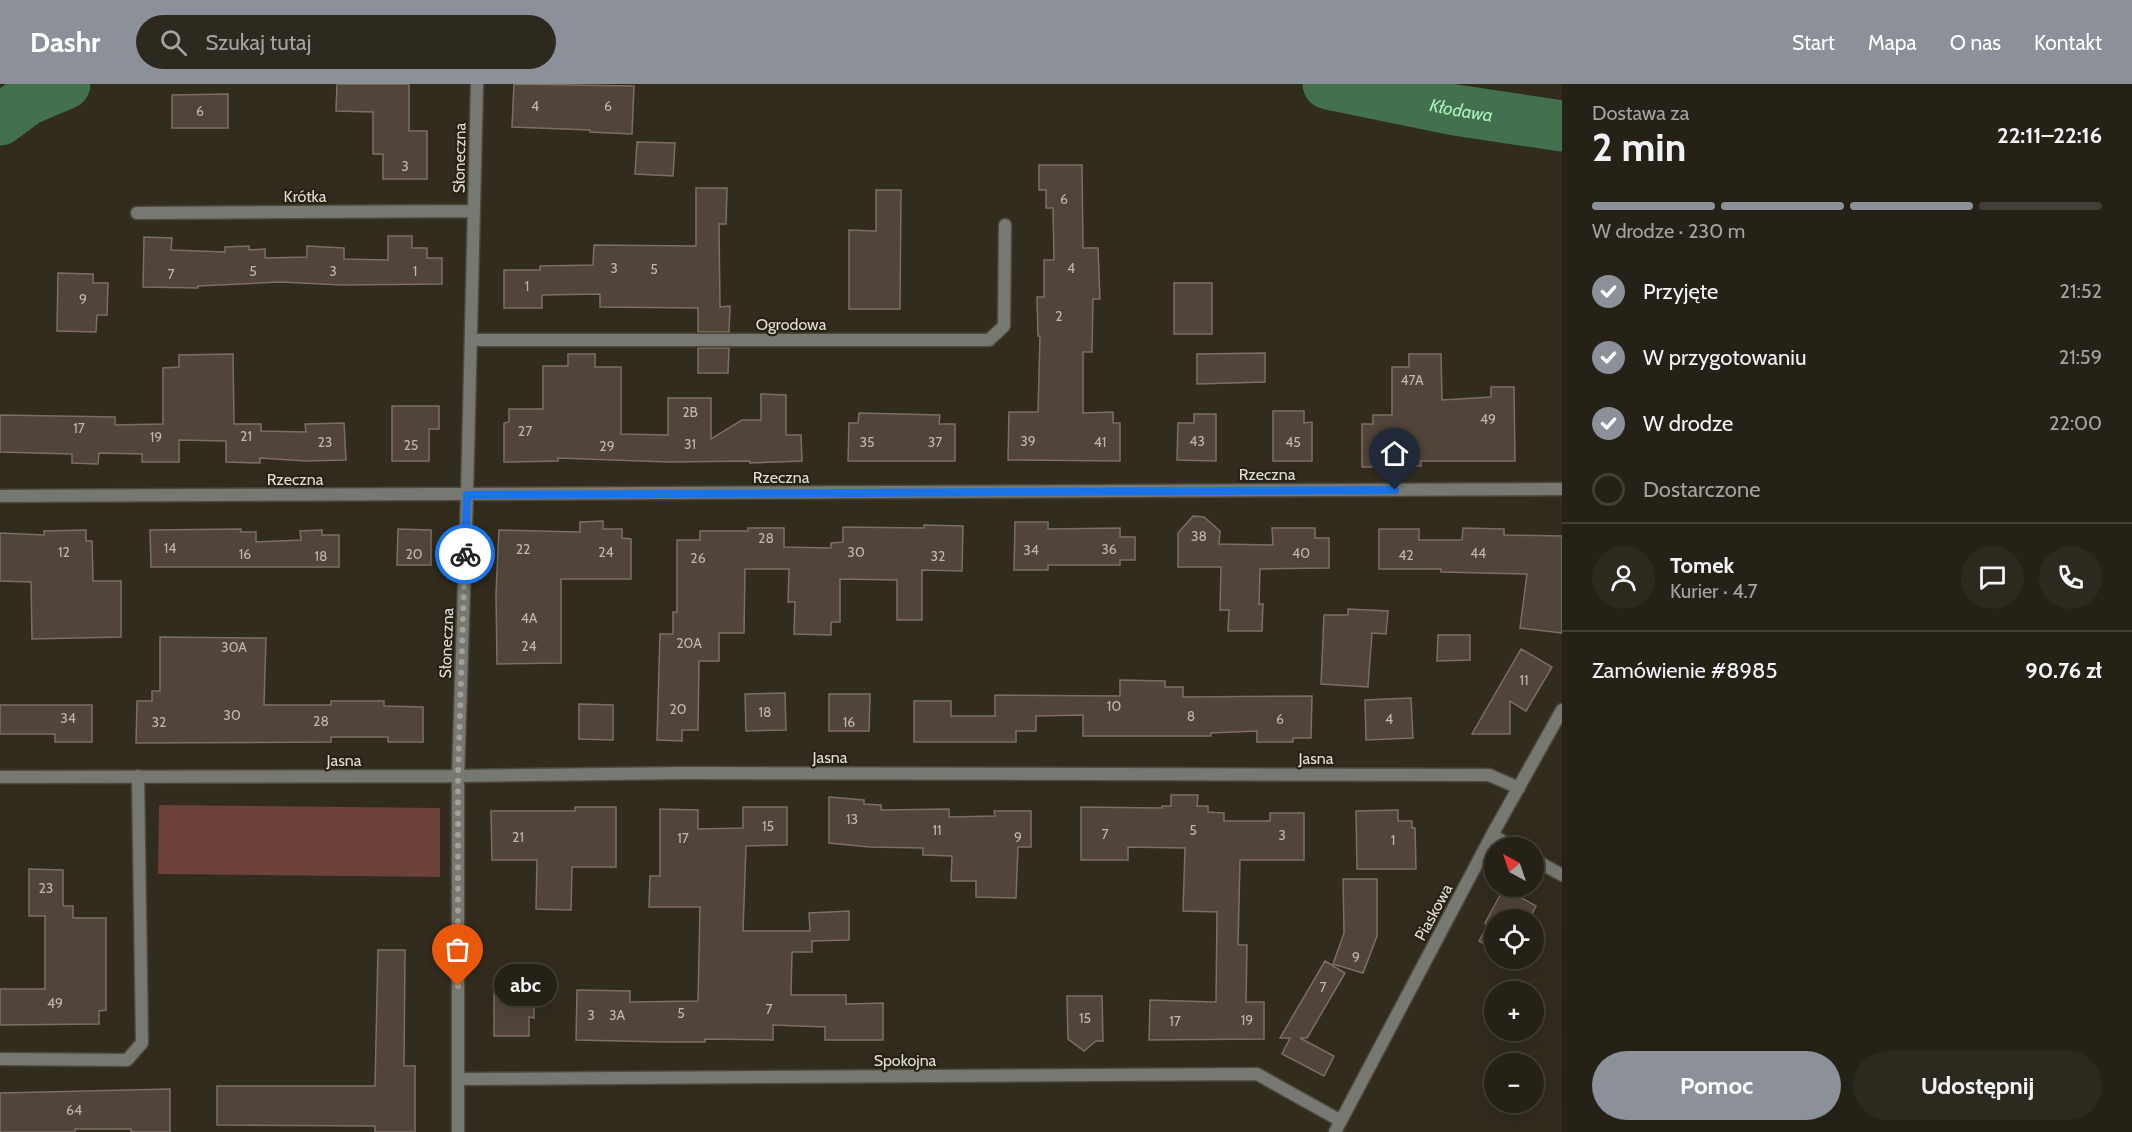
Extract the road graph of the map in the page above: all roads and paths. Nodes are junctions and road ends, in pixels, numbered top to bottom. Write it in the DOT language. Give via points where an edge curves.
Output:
graph roads {
  1 [pos="477,84"];
  2 [pos="474,211"];
  3 [pos="137,213"];
  4 [pos="1005,225"];
  5 [pos="471,340"];
  6 [pos="1562,489"];
  7 [pos="467,495"];
  8 [pos="0,496"];
  9 [pos="1562,710"];
  10 [pos="138,776"];
  11 [pos="458,776"];
  12 [pos="0,777"];
  13 [pos="1519,788"];
  14 [pos="1492,835"];
  15 [pos="1495,837"];
  16 [pos="1544,865"];
  17 [pos="1562,875"];
  18 [pos="0,1059"];
  19 [pos="458,1079"];
  20 [pos="1338,1126"];
  21 [pos="458,1132"];
  1 -- 2 [label="street, Słoneczna"];
  2 -- 3 [label="street, Krótka"];
  2 -- 5 [label="street, Słoneczna"];
  4 -- 5 [label="street, Ogrodowa" via="1004,326 988,340"];
  5 -- 7 [label="street, Słoneczna"];
  6 -- 7 [label="street, Rzeczna"];
  7 -- 8 [label="street, Rzeczna"];
  7 -- 11 [label="street, Słoneczna"];
  9 -- 13 [label="street, Piaskowa"];
  10 -- 11 [label="street, Jasna"];
  10 -- 12 [label="street, Jasna"];
  10 -- 18 [label="street" via="142,1043 127,1060"];
  11 -- 13 [label="street, Jasna" via="1489,775"];
  11 -- 19 [label="street, Słoneczna"];
  13 -- 14 [label="street, Piaskowa"];
  14 -- 15 [label="street"];
  14 -- 20 [label="street, Piaskowa"];
  16 -- 17 [label="street"];
  19 -- 20 [label="street, Spokojna" via="1257,1074"];
  19 -- 21 [label="street, Słoneczna"];
}
